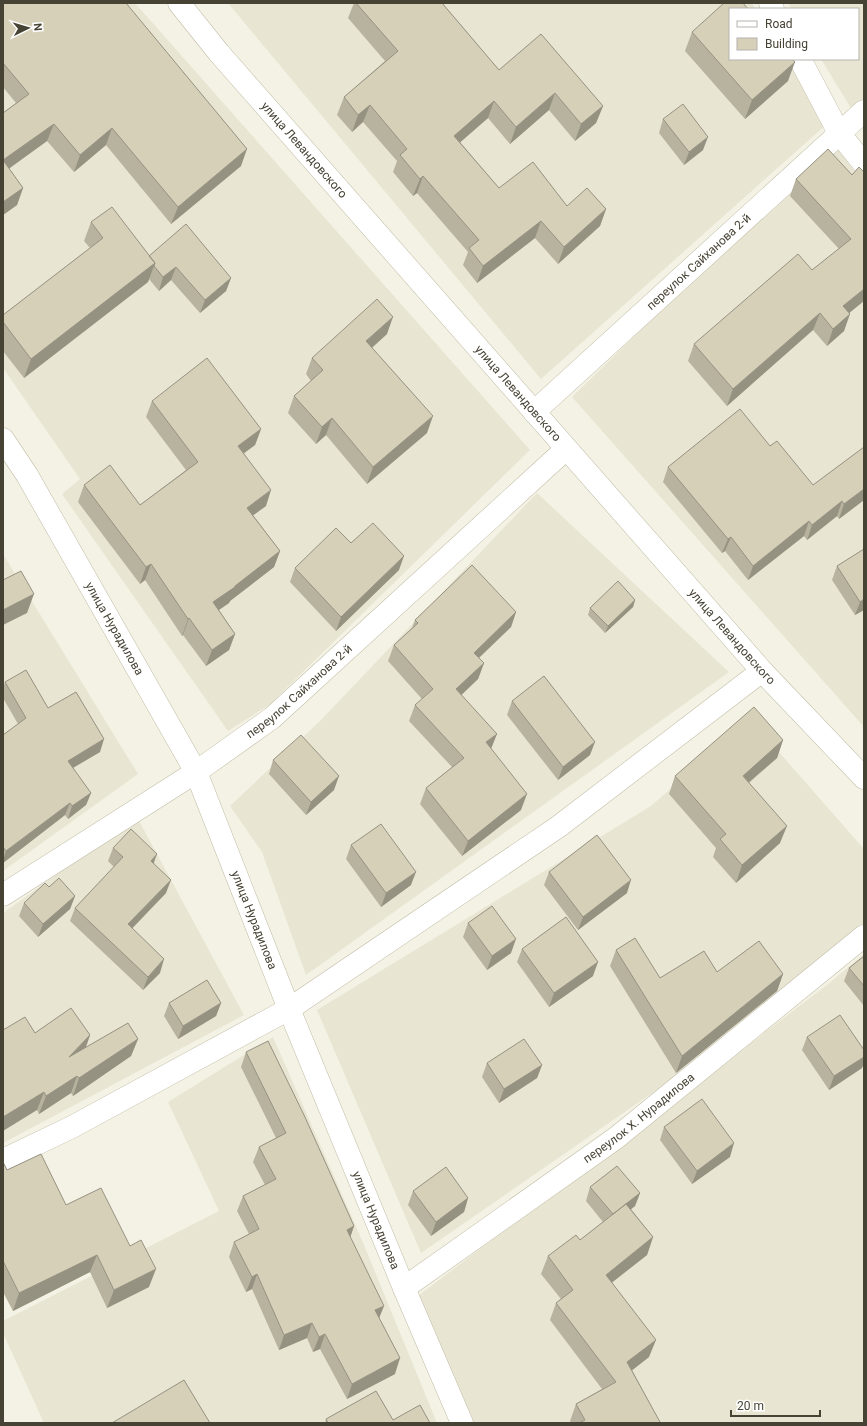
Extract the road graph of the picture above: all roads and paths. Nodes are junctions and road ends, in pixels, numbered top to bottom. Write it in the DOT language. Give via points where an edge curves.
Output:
graph roads {
  1 [pos="179,3"];
  2 [pos="801,60"];
  3 [pos="864,111"];
  4 [pos="839,133"];
  5 [pos="864,164"];
  6 [pos="534,412"];
  7 [pos="3,439"];
  8 [pos="566,449"];
  9 [pos="762,671"];
  10 [pos="196,772"];
  11 [pos="864,778"];
  12 [pos="3,895"];
  13 [pos="864,936"];
  14 [pos="289,1009"];
  15 [pos="3,1160"];
  16 [pos="404,1288"];
  17 [pos="462,1423"];
  1 -- 6 [label="street, улица Левандовского" via="219,53"];
  2 -- 4 [label="street"];
  3 -- 4 [label="street, переулок Сайханова 2-й"];
  4 -- 5 [label="street"];
  4 -- 6 [label="street, переулок Сайханова 2-й"];
  6 -- 8 [label="street, улица Левандовского"];
  7 -- 10 [label="street, улица Нурадилова" via="27,475"];
  8 -- 9 [label="street, улица Левандовского"];
  8 -- 10 [label="street, переулок Сайханова 2-й" via="272,718"];
  9 -- 11 [label="street, улица Левандовского"];
  9 -- 14 [label="street" via="558,827"];
  10 -- 12 [label="street, переулок Сайханова 2-й"];
  10 -- 14 [label="street, улица Нурадилова"];
  13 -- 16 [label="street, переулок Х. Нурадилова" via="616,1138"];
  14 -- 15 [label="street" via="72,1127"];
  14 -- 16 [label="street, улица Нурадилова"];
  16 -- 17 [label="street, улица Нурадилова"];
}
